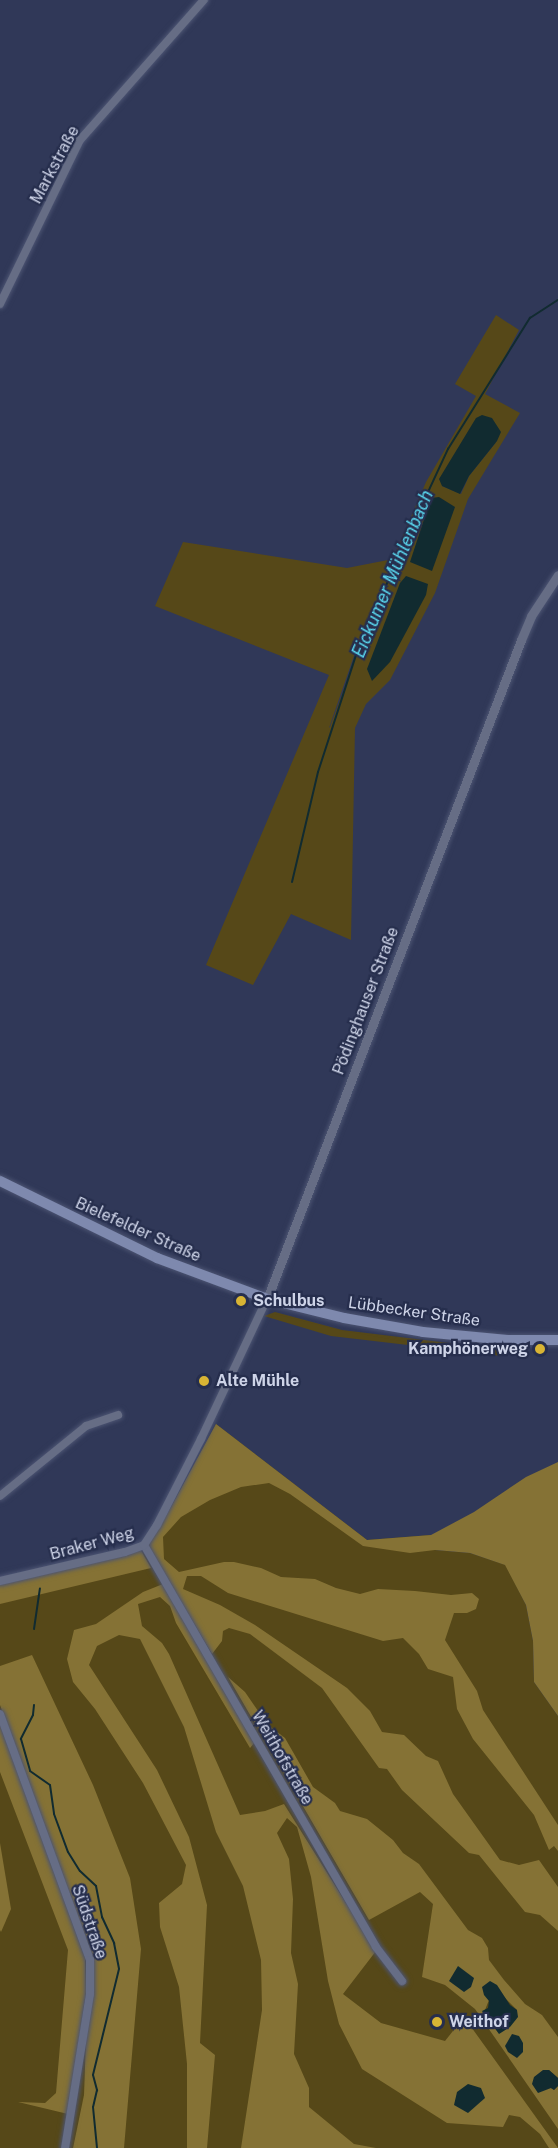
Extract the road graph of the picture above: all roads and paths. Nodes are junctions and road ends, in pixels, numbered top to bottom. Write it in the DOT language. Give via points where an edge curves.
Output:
graph roads {
  1 [pos="204,0"];
  2 [pos="0,304"];
  3 [pos="558,575"];
  4 [pos="0,1181"];
  5 [pos="267,1299"];
  6 [pos="558,1340"];
  7 [pos="118,1415"];
  8 [pos="201,1439"];
  9 [pos="0,1496"];
  10 [pos="144,1545"];
  11 [pos="0,1581"];
  12 [pos="0,1714"];
  13 [pos="402,1981"];
  14 [pos="65,2148"];
  1 -- 2 [label="street, Markstraße" via="80,140"];
  3 -- 5 [label="street, Pödinghauser Straße" via="520,640"];
  4 -- 5 [label="main road, Bielefelder Straße" via="156,1258"];
  5 -- 6 [label="main road, Lübbecker Straße" via="423,1332"];
  5 -- 8 [label="street, Pödinghauser Straße"];
  7 -- 9 [label="street" via="86,1426"];
  8 -- 10 [label="street, Braker Weg"];
  10 -- 11 [label="street, Braker Weg"];
  10 -- 13 [label="street, Weithofstraße" via="371,1938"];
  12 -- 14 [label="street, Südstraße" via="90,1960 90,1994"];
}
